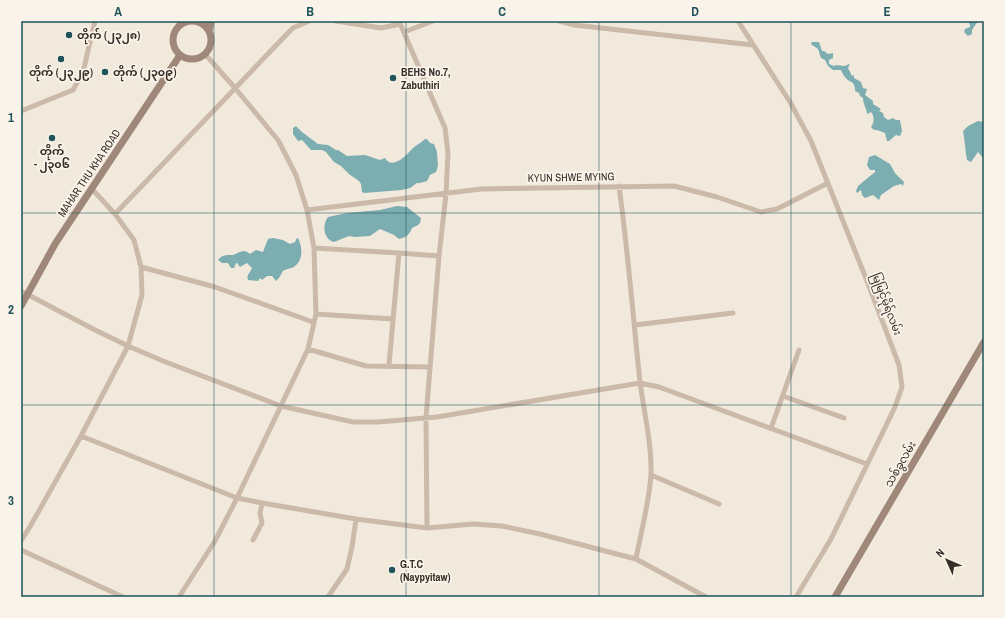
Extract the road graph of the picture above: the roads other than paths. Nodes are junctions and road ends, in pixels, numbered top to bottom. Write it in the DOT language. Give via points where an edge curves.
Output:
graph roads {
  1 [pos="95,21"];
  2 [pos="193,21"];
  3 [pos="211,21"];
  4 [pos="309,21"];
  5 [pos="336,21"];
  6 [pos="433,21"];
  7 [pos="559,21"];
  8 [pos="738,21"];
  9 [pos="179,23"];
  10 [pos="399,23"];
  11 [pos="209,32"];
  12 [pos="404,32"];
  13 [pos="753,44"];
  14 [pos="205,54"];
  15 [pos="180,55"];
  16 [pos="235,88"];
  17 [pos="21,112"];
  18 [pos="828,183"];
  19 [pos="619,186"];
  20 [pos="92,189"];
  21 [pos="446,194"];
  22 [pos="307,210"];
  23 [pos="115,214"];
  24 [pos="314,248"];
  25 [pos="399,253"];
  26 [pos="439,256"];
  27 [pos="141,267"];
  28 [pos="24,292"];
  29 [pos="21,306"];
  30 [pos="733,313"];
  31 [pos="316,314"];
  32 [pos="393,319"];
  33 [pos="313,322"];
  34 [pos="635,325"];
  35 [pos="984,342"];
  36 [pos="128,346"];
  37 [pos="308,349"];
  38 [pos="799,350"];
  39 [pos="389,365"];
  40 [pos="430,367"];
  41 [pos="640,383"];
  42 [pos="783,396"];
  43 [pos="281,406"];
  44 [pos="426,418"];
  45 [pos="844,418"];
  46 [pos="771,428"];
  47 [pos="81,436"];
  48 [pos="867,464"];
  49 [pos="651,474"];
  50 [pos="237,498"];
  51 [pos="262,504"];
  52 [pos="720,504"];
  53 [pos="356,519"];
  54 [pos="427,528"];
  55 [pos="253,540"];
  56 [pos="21,541"];
  57 [pos="21,550"];
  58 [pos="636,559"];
  59 [pos="123,597"];
  60 [pos="178,597"];
  61 [pos="328,597"];
  62 [pos="706,597"];
  63 [pos="796,597"];
  64 [pos="836,597"];
  1 -- 17 [label="street" via="83,72 73,90"];
  2 -- 9 [label="main road"];
  2 -- 11 [label="main road" via="204,25"];
  3 -- 11 [label="main road"];
  4 -- 16 [label="street" via="294,28"];
  5 -- 10 [label="street" via="381,28"];
  6 -- 12 [label="street"];
  7 -- 13 [label="street" via="574,25"];
  8 -- 13 [label="street, မြမြင့်မိုရ်လမ်း"];
  9 -- 15 [label="main road" via="174,43"];
  10 -- 12 [label="street"];
  11 -- 14 [label="main road" via="211,43"];
  12 -- 21 [label="street" via="444,128 448,153"];
  13 -- 18 [label="street, မြမြင့်မိုရ်လမ်း" via="808,134"];
  14 -- 15 [label="main road" via="195,58"];
  14 -- 16 [label="street"];
  15 -- 20 [label="main road, MAHAR THU KHA ROAD"];
  16 -- 22 [label="street" via="278,140 296,175"];
  16 -- 23 [label="street"];
  18 -- 19 [label="street, KYUN SHWE MYING" via="777,209 761,212 674,186"];
  18 -- 48 [label="street, မြမြင့်မိုရ်လမ်း" via="899,365 902,387"];
  19 -- 21 [label="street, KYUN SHWE MYING" via="481,189"];
  19 -- 34 [label="street"];
  20 -- 23 [label="street"];
  20 -- 28 [label="main road, MAHAR THU KHA ROAD"];
  21 -- 22 [label="street, KYUN SHWE MYING"];
  21 -- 26 [label="street"];
  22 -- 24 [label="street"];
  23 -- 27 [label="street" via="134,240"];
  24 -- 25 [label="street"];
  24 -- 31 [label="street"];
  25 -- 26 [label="street"];
  25 -- 32 [label="street"];
  26 -- 40 [label="street"];
  27 -- 33 [label="street" via="215,287"];
  27 -- 36 [label="street" via="142,295"];
  28 -- 29 [label="main road, MAHAR THU KHA ROAD"];
  28 -- 36 [label="street"];
  30 -- 34 [label="street"];
  31 -- 32 [label="street"];
  31 -- 33 [label="street"];
  32 -- 39 [label="street"];
  33 -- 37 [label="street"];
  34 -- 41 [label="street"];
  35 -- 64 [label="main road, သစ်ခွလမ်း"];
  36 -- 43 [label="street"];
  36 -- 47 [label="street"];
  37 -- 39 [label="street" via="366,366"];
  37 -- 43 [label="street"];
  38 -- 42 [label="street"];
  39 -- 40 [label="street"];
  40 -- 44 [label="street"];
  41 -- 44 [label="street"];
  41 -- 46 [label="street" via="659,387"];
  41 -- 49 [label="street"];
  42 -- 45 [label="street"];
  42 -- 46 [label="street"];
  43 -- 44 [label="street" via="353,422"];
  43 -- 50 [label="street"];
  44 -- 54 [label="street"];
  46 -- 48 [label="street"];
  47 -- 50 [label="street"];
  47 -- 56 [label="street"];
  48 -- 63 [label="street, မြမြင့်မိုရ်လမ်း" via="831,539"];
  49 -- 52 [label="street"];
  49 -- 58 [label="street"];
  50 -- 51 [label="street"];
  50 -- 60 [label="street" via="215,540"];
  51 -- 53 [label="street"];
  51 -- 55 [label="street" via="262,523"];
  53 -- 54 [label="street"];
  53 -- 61 [label="street" via="347,569"];
  54 -- 58 [label="street" via="473,524 502,526"];
  57 -- 59 [label="street"];
  58 -- 62 [label="street"];
}
